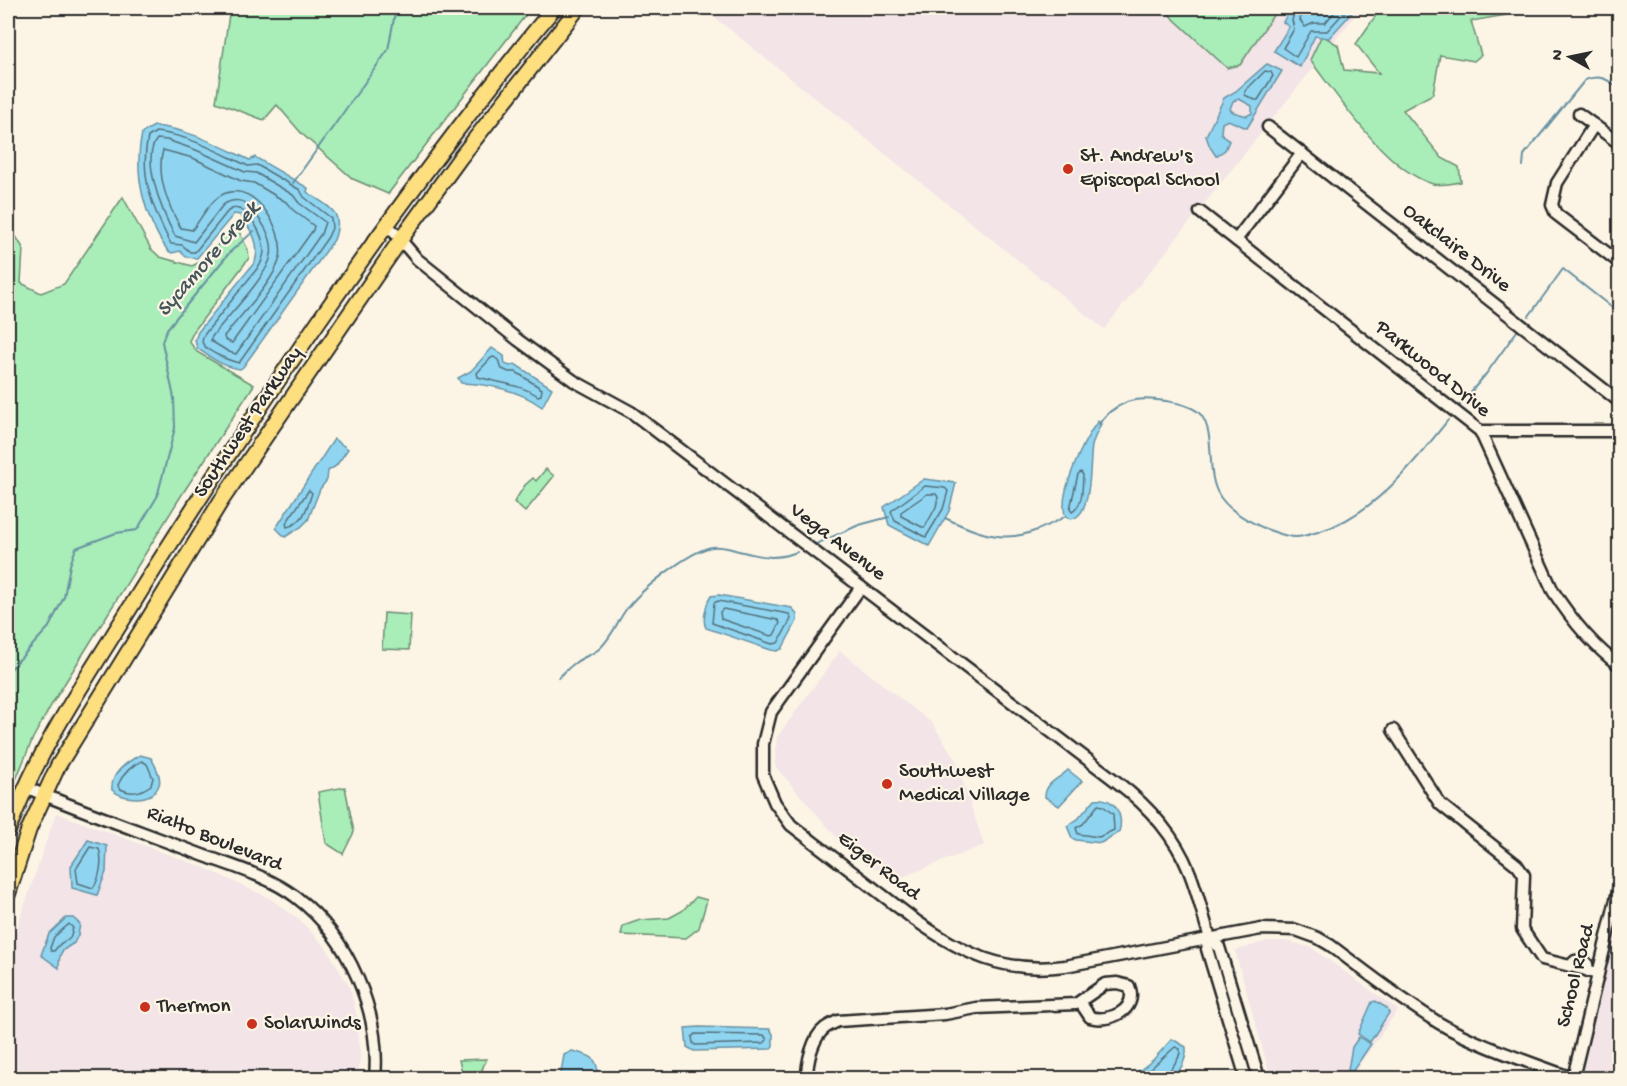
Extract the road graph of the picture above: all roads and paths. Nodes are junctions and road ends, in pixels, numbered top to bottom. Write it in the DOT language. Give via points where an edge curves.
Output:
graph roads {
  1 [pos="554,8"];
  2 [pos="578,8"];
  3 [pos="1580,114"];
  4 [pos="1594,125"];
  5 [pos="1268,127"];
  6 [pos="1620,144"];
  7 [pos="1302,153"];
  8 [pos="1200,212"];
  9 [pos="387,224"];
  10 [pos="401,239"];
  11 [pos="1236,240"];
  12 [pos="1620,263"];
  13 [pos="1620,402"];
  14 [pos="1480,431"];
  15 [pos="1620,431"];
  16 [pos="861,586"];
  17 [pos="1620,666"];
  18 [pos="1394,730"];
  19 [pos="25,787"];
  20 [pos="44,795"];
  21 [pos="8,831"];
  22 [pos="1620,883"];
  23 [pos="8,894"];
  24 [pos="1210,938"];
  25 [pos="1593,972"];
  26 [pos="1080,1002"];
  27 [pos="375,1078"];
  28 [pos="807,1078"];
  29 [pos="1246,1078"];
  30 [pos="1259,1078"];
  31 [pos="1572,1078"];
  1 -- 9 [label="main road, Southwest Parkway" via="488,87"];
  2 -- 10 [label="main road, Southwest Parkway"];
  3 -- 4 [label="street"];
  4 -- 6 [label="street"];
  4 -- 12 [label="street" via="1557,183 1552,205 1556,214"];
  5 -- 7 [label="street, Oakclaire Drive"];
  7 -- 11 [label="street"];
  7 -- 13 [label="street, Oakclaire Drive"];
  8 -- 11 [label="street, Parkwood Drive"];
  9 -- 10 [label="street, Vega Avenue"];
  9 -- 19 [label="main road, Southwest Parkway" via="228,454 57,728"];
  10 -- 16 [label="street, Vega Avenue" via="417,259 518,340 573,381 631,412"];
  10 -- 20 [label="main road, Southwest Parkway" via="204,528 76,735"];
  11 -- 14 [label="street, Parkwood Drive"];
  14 -- 15 [label="street"];
  14 -- 17 [label="street, Parkwood Drive" via="1553,591 1587,635"];
  16 -- 24 [label="street, Vega Avenue" via="1131,792 1165,830 1189,871"];
  16 -- 24 [label="street, Eiger Road" via="776,702 767,721 763,775 775,803 791,825 924,927 1006,966 1057,967"];
  18 -- 25 [label="street" via="1440,804 1517,865 1524,875 1522,929 1542,959"];
  19 -- 20 [label="street, Rialto Boulevard"];
  19 -- 21 [label="main road, Southwest Parkway"];
  20 -- 23 [label="main road, Southwest Parkway"];
  20 -- 27 [label="street, Rialto Boulevard" via="259,876 296,896 340,943 360,980 377,1058"];
  22 -- 25 [label="street, School Road"];
  24 -- 29 [label="street, Vega Avenue" via="1207,949"];
  24 -- 30 [label="street, Vega Avenue" via="1219,947"];
  24 -- 31 [label="street, Eiger Road" via="1261,928 1307,933 1441,1024"];
  25 -- 31 [label="street, School Road"];
  26 -- 26 [label="street" via="1105,984 1129,986 1132,993 1129,1004 1117,1016 1100,1020 1090,1017"];
  26 -- 28 [label="street" via="838,1021 823,1029 813,1047"];
}
